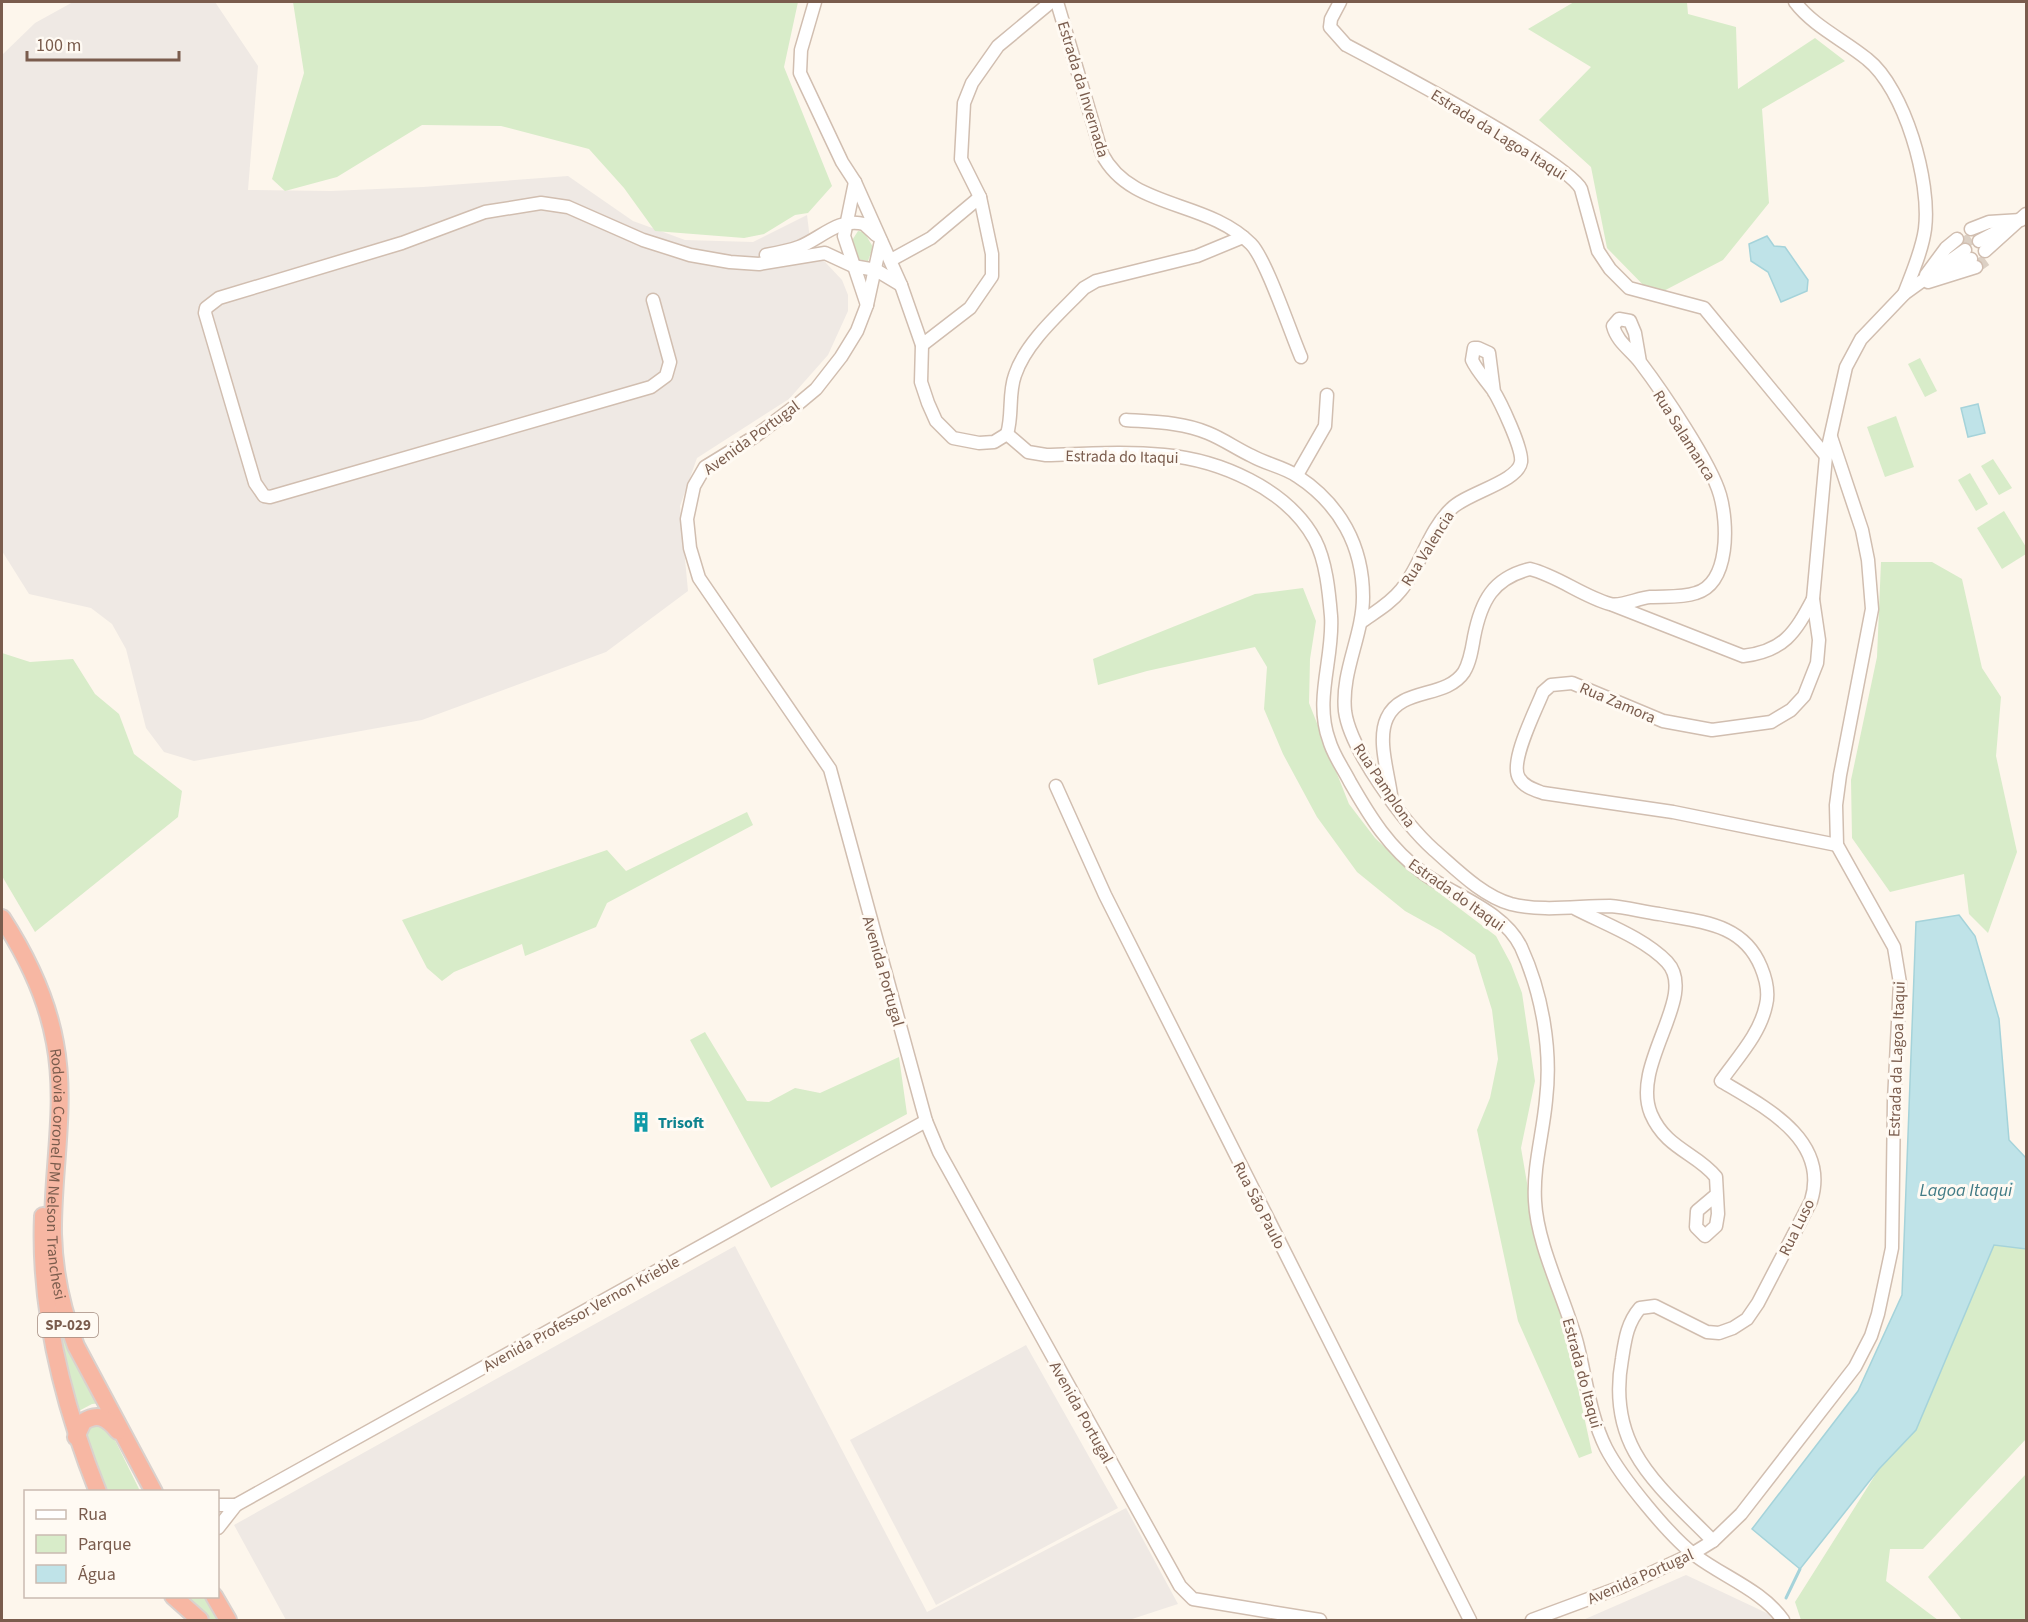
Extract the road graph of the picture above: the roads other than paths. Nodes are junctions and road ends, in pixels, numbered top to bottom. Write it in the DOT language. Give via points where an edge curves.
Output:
graph roads {
  1 [pos="815,2"];
  2 [pos="1051,2"];
  3 [pos="1056,2"];
  4 [pos="1340,2"];
  5 [pos="1795,2"];
  6 [pos="855,182"];
  7 [pos="980,197"];
  8 [pos="2024,217"];
  9 [pos="845,224"];
  10 [pos="1243,237"];
  11 [pos="881,241"];
  12 [pos="891,260"];
  13 [pos="730,262"];
  14 [pos="853,266"];
  15 [pos="876,270"];
  16 [pos="1921,284"];
  17 [pos="901,285"];
  18 [pos="1904,294"];
  19 [pos="653,300"];
  20 [pos="867,305"];
  21 [pos="922,345"];
  22 [pos="1301,357"];
  23 [pos="1640,362"];
  24 [pos="1494,392"];
  25 [pos="1327,395"];
  26 [pos="1126,420"];
  27 [pos="1007,434"];
  28 [pos="1831,436"];
  29 [pos="1826,456"];
  30 [pos="1297,475"];
  31 [pos="1813,599"];
  32 [pos="1612,604"];
  33 [pos="1361,622"];
  34 [pos="1056,786"];
  35 [pos="1392,799"];
  36 [pos="1838,845"];
  37 [pos="1575,909"];
  38 [pos="2,918"];
  39 [pos="2,938"];
  40 [pos="926,1121"];
  41 [pos="1716,1195"];
  42 [pos="76,1437"];
  43 [pos="125,1438"];
  44 [pos="144,1473"];
  45 [pos="98,1490"];
  46 [pos="152,1490"];
  47 [pos="161,1490"];
  48 [pos="219,1505"];
  49 [pos="236,1505"];
  50 [pos="219,1527"];
  51 [pos="1713,1541"];
  52 [pos="1692,1554"];
  53 [pos="219,1594"];
  54 [pos="175,1598"];
  55 [pos="215,1598"];
  56 [pos="226,1616"];
  57 [pos="200,1620"];
  58 [pos="1320,1620"];
  59 [pos="1470,1620"];
  60 [pos="1533,1620"];
  61 [pos="1783,1620"];
  1 -- 6 [label="street" via="801,50 800,73"];
  2 -- 7 [label="street" via="998,46 972,83 964,103 961,159"];
  3 -- 10 [label="street, Estrada da Invernada" via="1110,169 1136,190 1218,219"];
  4 -- 29 [label="street, Estrada da Lagoa Itaqui" via="1330,27 1346,45 1474,115 1576,182 1598,251 1610,269 1629,288 1704,308"];
  5 -- 18 [label="street" via="1879,70 1907,124 1926,207 1920,254"];
  6 -- 9 [label="street"];
  6 -- 11 [label="street"];
  7 -- 12 [label="street" via="931,238"];
  7 -- 21 [label="street" via="992,254 992,276 970,308"];
  8 -- 8 [label="street" via="1980,243"];
  9 -- 11 [label="street" via="864,224"];
  9 -- 13 [label="street" via="819,234 801,247"];
  9 -- 14 [label="street" via="844,236"];
  10 -- 22 [label="street, Estrada da Invernada" via="1257,251"];
  10 -- 27 [label="street" via="1197,256 1096,281 1084,288 1022,357 1014,376 1012,418"];
  11 -- 12 [label="street"];
  11 -- 15 [label="street, Avenida Portugal"];
  12 -- 17 [label="street"];
  13 -- 14 [label="street" via="759,264 825,253"];
  13 -- 19 [label="street" via="690,255 643,240 568,207 541,203 485,212 402,243 219,298 206,308 205,314 255,483 264,496 270,497 651,387 666,376 670,362"];
  14 -- 15 [label="street"];
  14 -- 20 [label="street"];
  15 -- 17 [label="street"];
  15 -- 20 [label="street, Avenida Portugal"];
  16 -- 16 [label="street" via="1966,252"];
  16 -- 18 [label="street"];
  17 -- 21 [label="street"];
  18 -- 28 [label="street, Rua Zamora" via="1861,339 1846,366"];
  20 -- 40 [label="street, Avenida Portugal" via="848,345 816,388 754,437 705,467 694,486 687,519 699,578 830,769"];
  21 -- 27 [label="street" via="921,382 943,430 953,438 979,443 994,442"];
  23 -- 32 [label="street, Rua Salamanca" via="1710,471 1722,503 1724,540 1720,568 1707,588 1696,593"];
  24 -- 33 [label="street, Rua Valencia" via="1521,458 1518,469 1449,510 1402,588 1385,606"];
  25 -- 30 [label="street" via="1325,426"];
  26 -- 30 [label="street, Rua Pamplona" via="1183,425 1206,432"];
  27 -- 52 [label="street, Estrada do Itaqui" via="1028,452 1046,455 1161,454 1219,466 1271,492 1299,516 1316,541 1332,620 1324,686 1328,740 1372,819 1394,849 1424,873 1502,921 1521,948 1541,1008 1548,1059 1535,1203 1547,1254 1606,1449 1622,1475"];
  28 -- 29 [label="street, Rua Zamora"];
  28 -- 36 [label="street, Estrada da Lagoa Itaqui" via="1862,530 1872,609 1840,775 1836,805"];
  29 -- 31 [label="street, Rua Zamora"];
  30 -- 33 [label="street, Rua Pamplona" via="1332,507 1354,539 1362,575"];
  31 -- 32 [label="street" via="1787,639 1761,653 1743,656"];
  31 -- 36 [label="street, Rua Zamora" via="1819,640 1812,682 1791,710 1771,722 1732,729 1692,729 1565,682 1543,692 1516,768 1524,784 1543,793 1673,812"];
  32 -- 35 [label="street" via="1530,569 1506,576 1498,583 1476,626 1463,674 1454,683 1406,699 1387,716 1384,741"];
  33 -- 35 [label="street, Rua Pamplona" via="1346,680 1346,714 1353,737"];
  34 -- 59 [label="street, Rua São Paulo" via="1104,895"];
  35 -- 37 [label="street, Rua Pamplona" via="1430,846 1499,900 1522,906"];
  36 -- 51 [label="street, Estrada da Lagoa Itaqui" via="1883,923 1898,962 1892,1248 1887,1279 1871,1336 1856,1367 1741,1514"];
  37 -- 41 [label="street" via="1650,949 1670,966 1676,994 1650,1064 1647,1100 1662,1133 1716,1177"];
  37 -- 51 [label="street, Rua Luso" via="1612,906 1703,922 1734,933 1750,945 1763,973 1768,994 1766,1006 1750,1041 1721,1081 1775,1115 1792,1131 1811,1157 1814,1168 1811,1201 1747,1319 1719,1333 1707,1332 1647,1305 1635,1314 1626,1336 1617,1400 1629,1444 1656,1482"];
  38 -- 43 [label="highway, Rodovia Coronel PM Nelson Tranchesi / SP-029" via="43,997 56,1044 59,1091 53,1232 61,1300 76,1346"];
  39 -- 42 [label="highway, Rodovia Coronel PM Nelson Tranchesi / SP-029" via="33,998 46,1050 50,1080 42,1262 62,1384"];
  40 -- 49 [label="street, Avenida Professor Vernon Krieble"];
  40 -- 58 [label="street, Avenida Portugal" via="1017,1296 1184,1592 1193,1599"];
  42 -- 43 [label="highway, SP-029" via="83,1422 97,1416 111,1423"];
  42 -- 45 [label="highway, Rodovia Coronel PM Nelson Tranchesi / SP-029"];
  43 -- 44 [label="highway, Rodovia Coronel PM Nelson Tranchesi / SP-029"];
  44 -- 46 [label="highway, SP-029"];
  44 -- 47 [label="highway, SP-029"];
  48 -- 49 [label="street, Avenida Professor Vernon Krieble"];
  49 -- 50 [label="street, Avenida Professor Vernon Krieble"];
  51 -- 52 [label="street, Avenida Portugal"];
  52 -- 60 [label="street, Avenida Portugal" via="1621,1587"];
  52 -- 61 [label="street, Estrada do Itaqui" via="1773,1606"];
  53 -- 56 [label="highway"];
  54 -- 57 [label="highway"];
  55 -- 56 [label="highway"];
}
